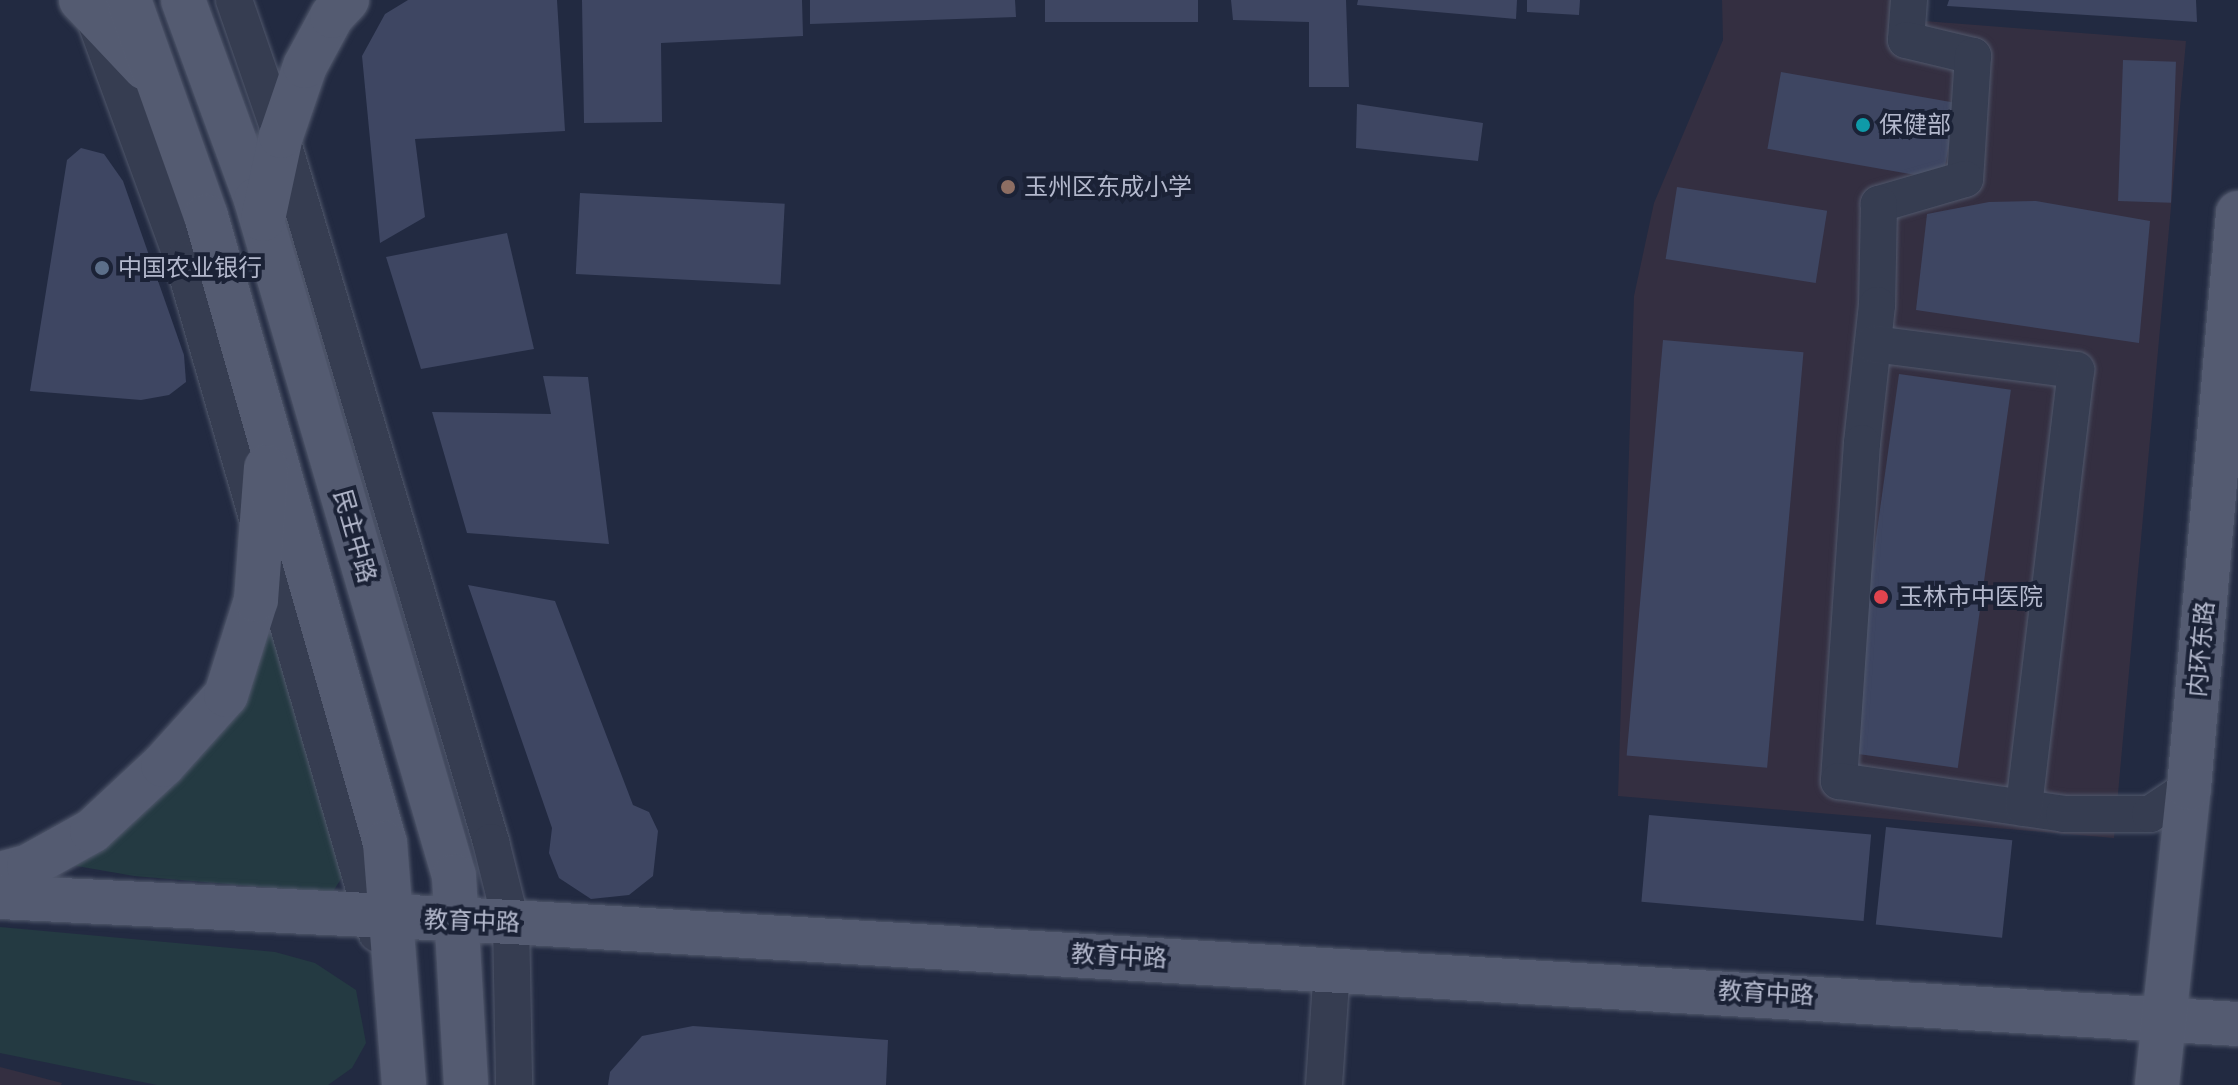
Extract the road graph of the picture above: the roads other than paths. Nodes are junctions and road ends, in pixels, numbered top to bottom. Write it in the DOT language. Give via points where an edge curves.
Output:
graph roads {
  1 [pos="183,0"];
  2 [pos="234,0"];
  3 [pos="347,0"];
  4 [pos="1909,0"];
  5 [pos="97,2"];
  6 [pos="281,136"];
  7 [pos="2238,213"];
  8 [pos="263,223"];
  9 [pos="1873,344"];
  10 [pos="269,436"];
  11 [pos="261,529"];
  12 [pos="2189,788"];
  13 [pos="2024,808"];
  14 [pos="0,874"];
  15 [pos="0,897"];
  16 [pos="384,919"];
  17 [pos="457,920"];
  18 [pos="511,922"];
  19 [pos="1332,969"];
  20 [pos="2165,1016"];
  21 [pos="2238,1024"];
  22 [pos="386,1085"];
  23 [pos="404,1085"];
  24 [pos="466,1085"];
  25 [pos="514,1085"];
  26 [pos="1324,1085"];
  27 [pos="2157,1085"];
  1 -- 8 [label="main road, 民主中路"];
  2 -- 6 [label="lane"];
  3 -- 6 [label="main road" via="332,16 305,66"];
  4 -- 9 [label="lane" via="1906,40 1973,56 1965,179 1879,204"];
  5 -- 10 [label="main road" via="162,94 206,216"];
  5 -- 11 [label="lane" via="183,261"];
  6 -- 8 [label="main road"];
  6 -- 18 [label="lane"];
  7 -- 12 [label="main road, 内环东路"];
  8 -- 17 [label="main road, 民主中路" via="454,876"];
  9 -- 13 [label="lane" via="1839,781"];
  9 -- 13 [label="lane" via="2076,370"];
  10 -- 11 [label="main road"];
  10 -- 16 [label="main road" via="385,843"];
  11 -- 14 [label="main road" via="256,600 226,695 163,765 92,831 29,866"];
  11 -- 16 [label="lane"];
  12 -- 13 [label="lane" via="2150,814 2064,814"];
  12 -- 20 [label="main road, 内环东路"];
  15 -- 16 [label="main road, 教育中路"];
  16 -- 17 [label="main road, 教育中路"];
  16 -- 22 [label="lane"];
  16 -- 23 [label="main road"];
  17 -- 18 [label="main road, 教育中路"];
  17 -- 24 [label="main road, 民主中路"];
  18 -- 19 [label="main road, 教育中路"];
  18 -- 25 [label="lane"];
  19 -- 20 [label="main road, 教育中路"];
  19 -- 26 [label="lane"];
  20 -- 21 [label="main road, 教育中路"];
  20 -- 27 [label="main road, 内环东路"];
}
